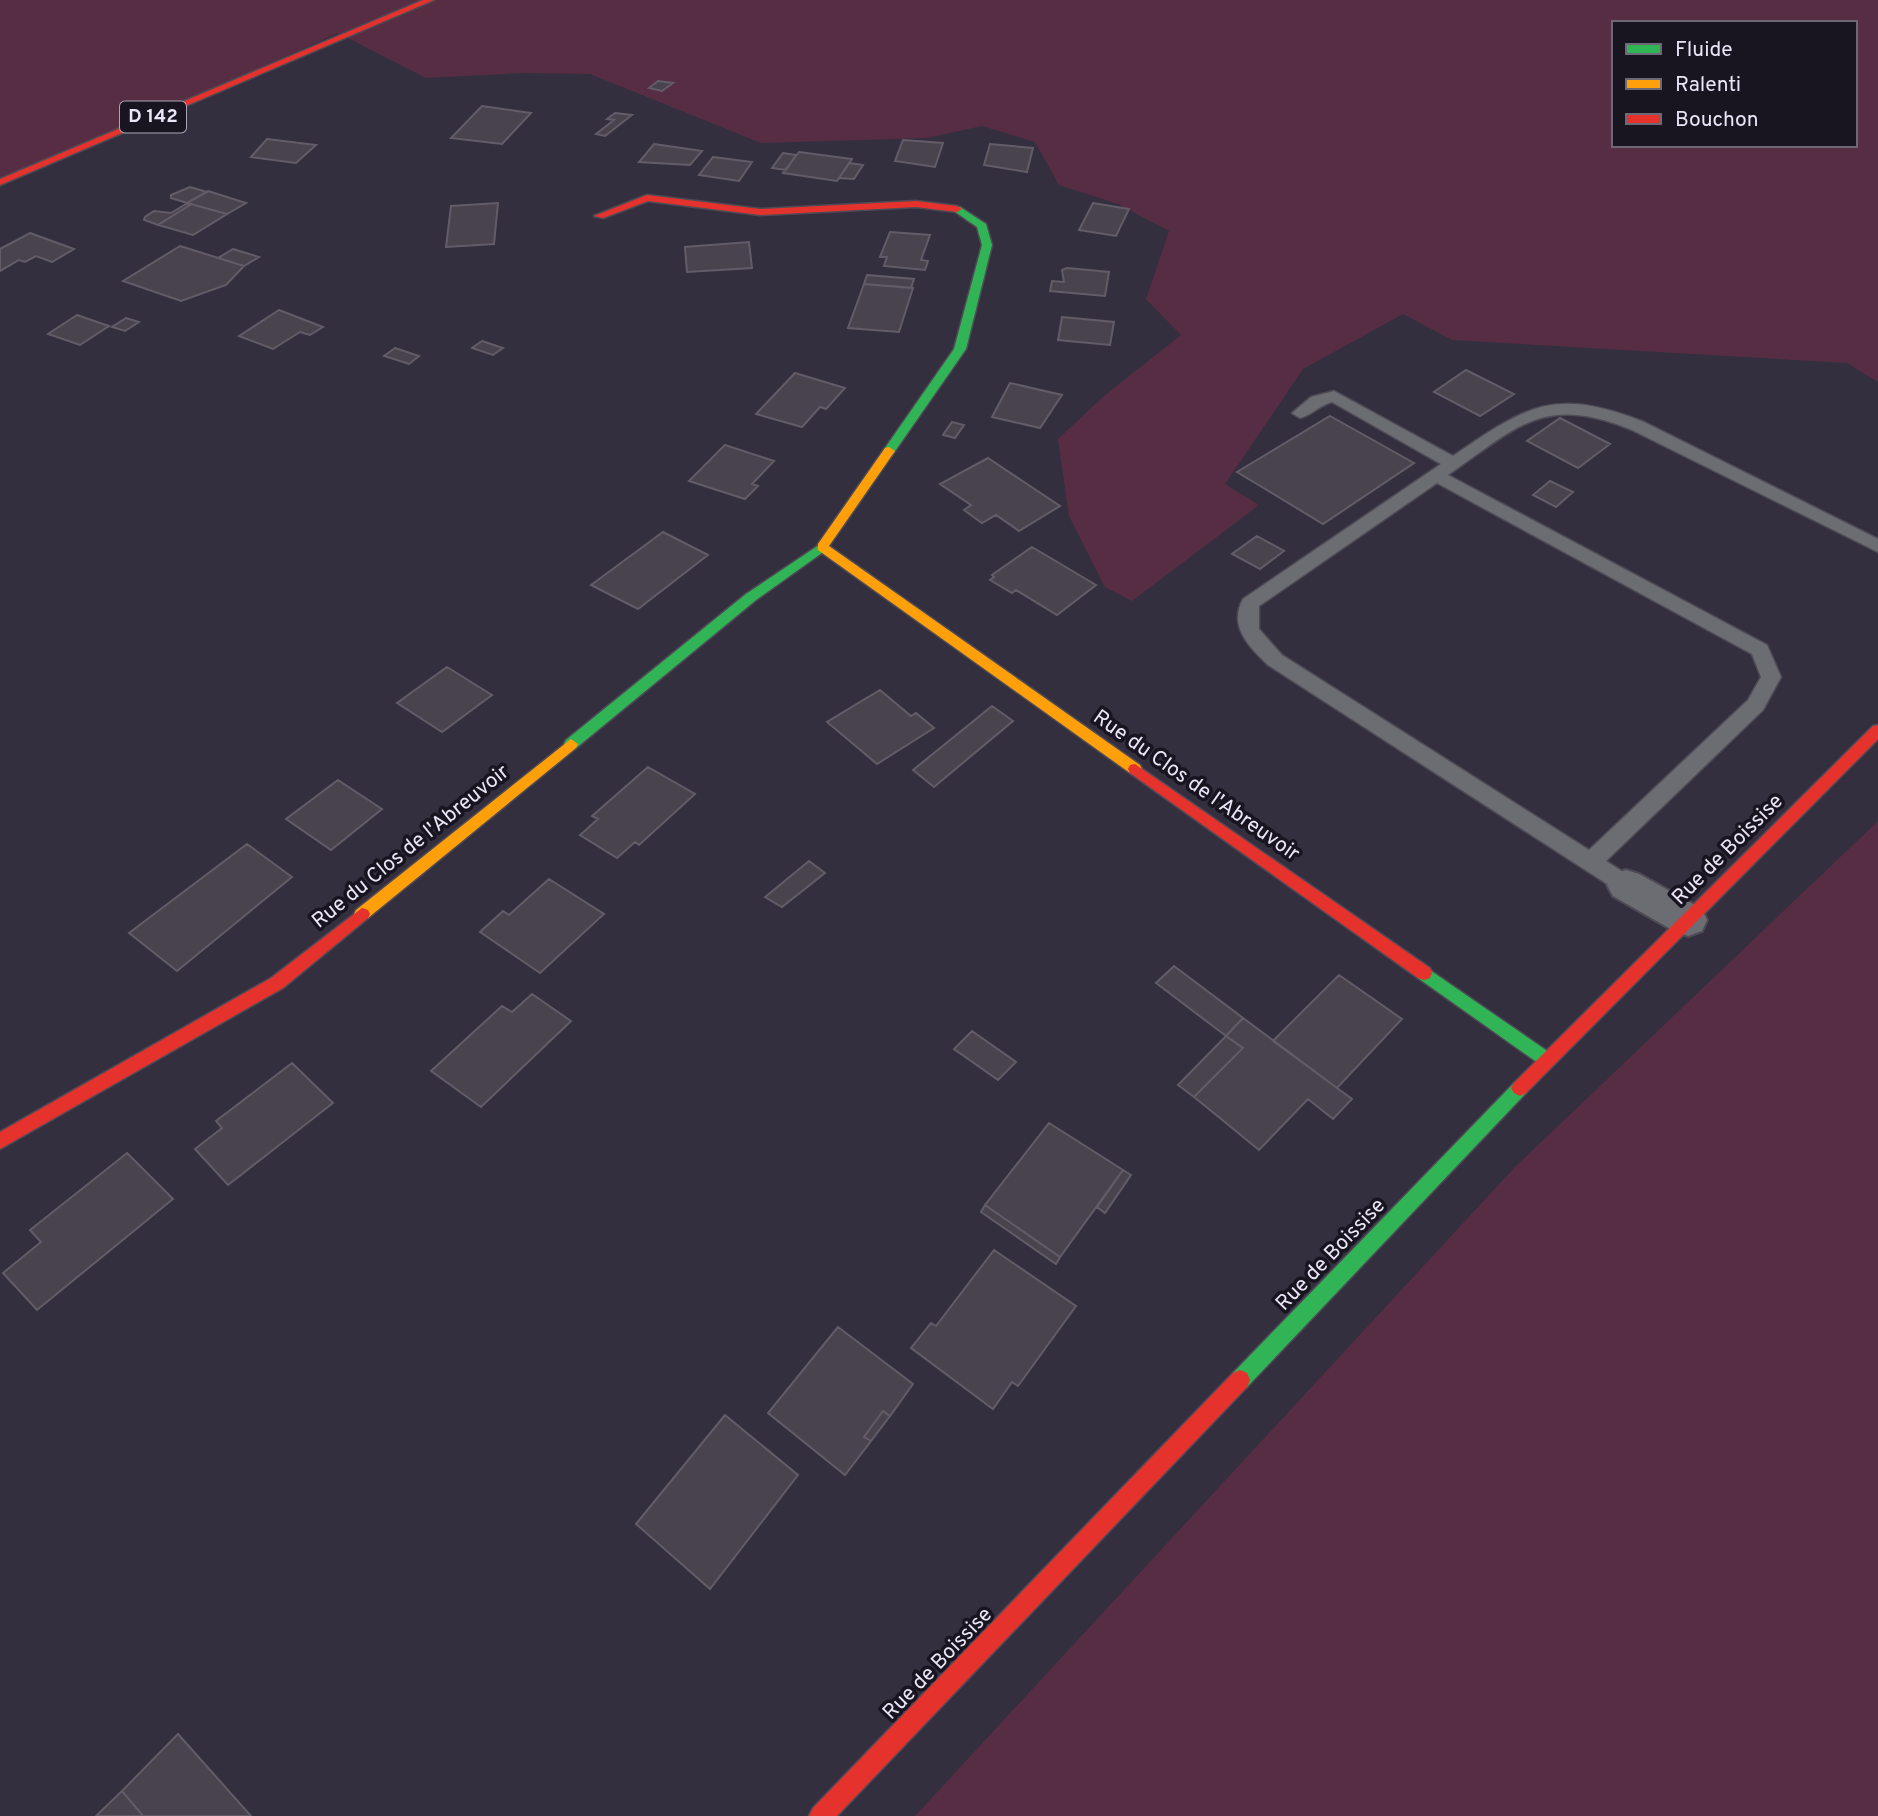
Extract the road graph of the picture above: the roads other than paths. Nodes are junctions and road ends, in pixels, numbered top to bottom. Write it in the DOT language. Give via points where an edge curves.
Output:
graph roads {
  1 [pos="430,0"];
  2 [pos="0,182"];
  3 [pos="599,216"];
  4 [pos="1300,413"];
  5 [pos="1453,463"];
  6 [pos="1435,475"];
  7 [pos="1878,546"];
  8 [pos="822,547"];
  9 [pos="1878,730"];
  10 [pos="1590,862"];
  11 [pos="1626,885"];
  12 [pos="1688,920"];
  13 [pos="1546,1060"];
  14 [pos="0,1141"];
  15 [pos="821,1816"];
  1 -- 2 [label="street, D 142"];
  3 -- 8 [label="street, Rue du Clos de l'Abreuvoir" via="647,198 760,212 916,204 956,208 982,226 987,245 960,349"];
  4 -- 5 [label="lane" via="1334,396"];
  5 -- 6 [label="lane"];
  5 -- 7 [label="lane" via="1535,411 1578,408 1603,412"];
  6 -- 10 [label="lane" via="1760,650 1768,668 1771,677 1756,705"];
  6 -- 10 [label="lane" via="1250,603 1246,620 1253,640 1275,660"];
  8 -- 13 [label="street, Rue du Clos de l'Abreuvoir"];
  8 -- 14 [label="street, Rue du Clos de l'Abreuvoir" via="751,597 277,983"];
  9 -- 12 [label="street, Rue de Boissise"];
  10 -- 11 [label="lane"];
  11 -- 12 [label="street"];
  12 -- 13 [label="street, Rue de Boissise"];
  13 -- 15 [label="street, Rue de Boissise"];
}
